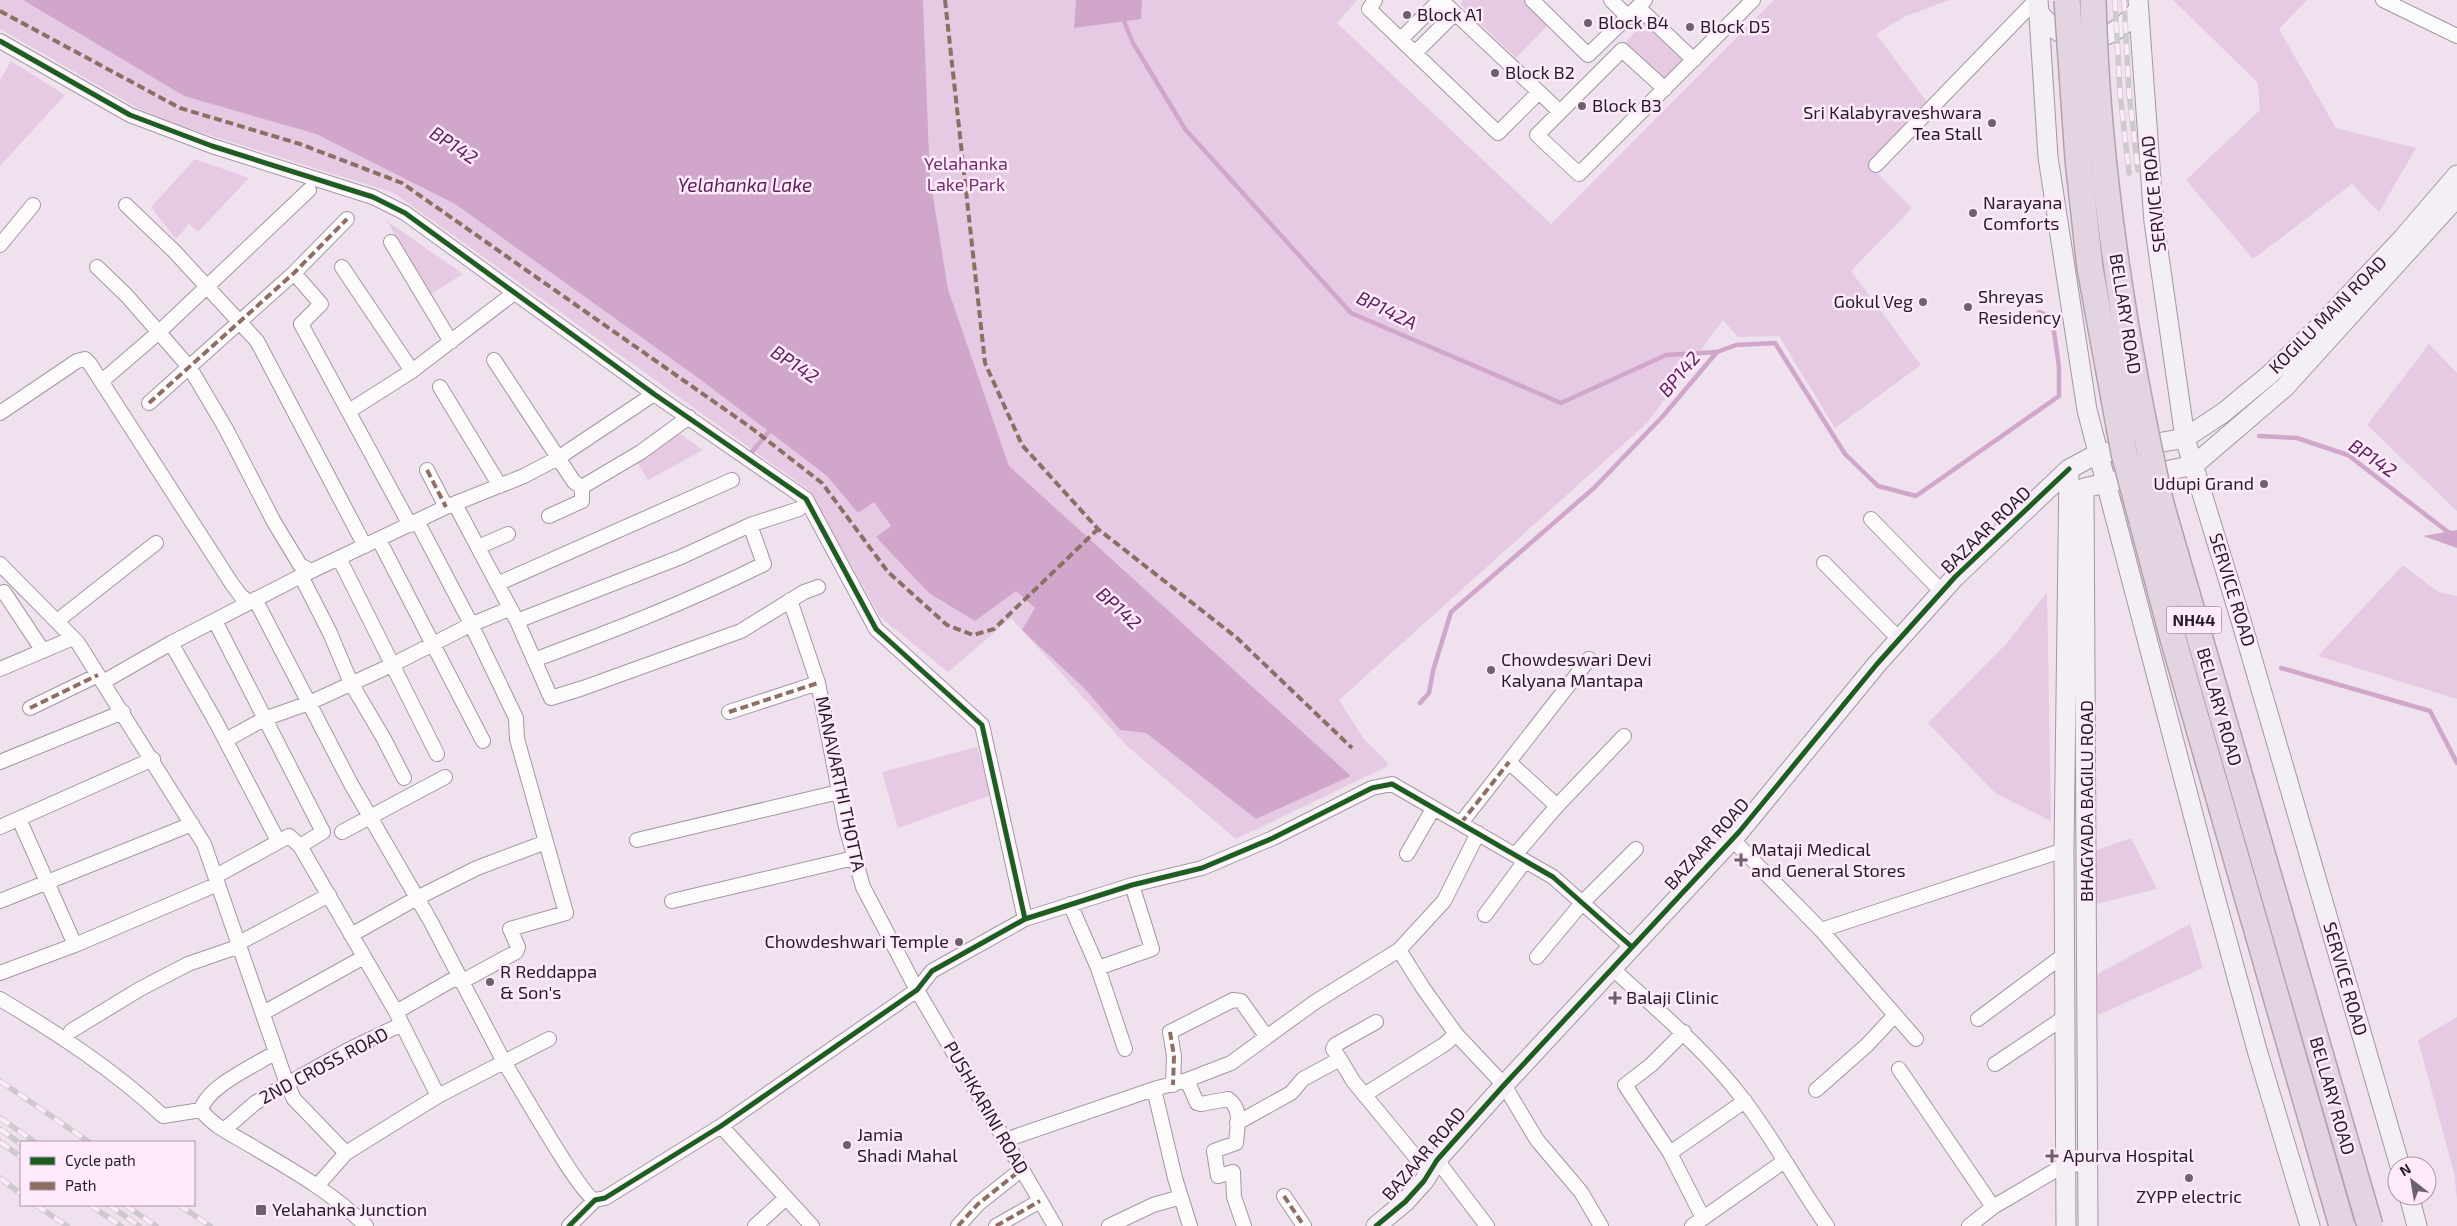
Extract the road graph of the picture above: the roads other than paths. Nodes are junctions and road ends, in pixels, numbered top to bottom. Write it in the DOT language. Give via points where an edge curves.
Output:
graph roads {
  1 [pos="1375,0"];
  2 [pos="1441,0"];
  3 [pos="1532,0"];
  4 [pos="1611,0"];
  5 [pos="1753,0"];
  6 [pos="2067,0"];
  7 [pos="2093,0"];
  8 [pos="2383,0"];
  9 [pos="2038,4"];
  10 [pos="2138,5"];
  11 [pos="1637,8"];
  12 [pos="1455,13"];
  13 [pos="2457,36"];
  14 [pos="1400,39"];
  15 [pos="0,41"];
  16 [pos="1415,53"];
  17 [pos="1694,60"];
  18 [pos="1665,89"];
  19 [pos="1539,92"];
  20 [pos="1560,112"];
  21 [pos="1876,165"];
  22 [pos="2457,175"];
  23 [pos="309,190"];
  24 [pos="2457,198"];
  25 [pos="33,205"];
  26 [pos="126,205"];
  27 [pos="348,218"];
  28 [pos="390,242"];
  29 [pos="0,245"];
  30 [pos="97,266"];
  31 [pos="342,267"];
  32 [pos="294,273"];
  33 [pos="207,286"];
  34 [pos="514,293"];
  35 [pos="241,321"];
  36 [pos="159,332"];
  37 [pos="451,342"];
  38 [pos="494,360"];
  39 [pos="190,368"];
  40 [pos="412,371"];
  41 [pos="2269,375"];
  42 [pos="102,381"];
  43 [pos="440,387"];
  44 [pos="2285,387"];
  45 [pos="654,394"];
  46 [pos="150,403"];
  47 [pos="349,411"];
  48 [pos="0,413"];
  49 [pos="689,417"];
  50 [pos="2185,438"];
  51 [pos="558,458"];
  52 [pos="2194,465"];
  53 [pos="427,470"];
  54 [pos="2077,473"];
  55 [pos="732,480"];
  56 [pos="2105,483"];
  57 [pos="500,486"];
  58 [pos="582,487"];
  59 [pos="450,506"];
  60 [pos="799,509"];
  61 [pos="549,516"];
  62 [pos="1870,519"];
  63 [pos="414,523"];
  64 [pos="750,525"];
  65 [pos="508,534"];
  66 [pos="379,540"];
  67 [pos="156,543"];
  68 [pos="365,546"];
  69 [pos="478,547"];
  70 [pos="339,558"];
  71 [pos="1824,563"];
  72 [pos="0,564"];
  73 [pos="306,574"];
  74 [pos="20,584"];
  75 [pos="497,584"];
  76 [pos="818,587"];
  77 [pos="1942,592"];
  78 [pos="2,593"];
  79 [pos="252,600"];
  80 [pos="790,600"];
  81 [pos="508,609"];
  82 [pos="57,621"];
  83 [pos="215,621"];
  84 [pos="517,621"];
  85 [pos="470,625"];
  86 [pos="73,638"];
  87 [pos="1899,639"];
  88 [pos="171,643"];
  89 [pos="432,645"];
  90 [pos="44,651"];
  91 [pos="1589,659"];
  92 [pos="534,660"];
  93 [pos="392,665"];
  94 [pos="0,670"];
  95 [pos="101,678"];
  96 [pos="351,683"];
  97 [pos="818,683"];
  98 [pos="309,703"];
  99 [pos="30,708"];
  100 [pos="123,712"];
  101 [pos="729,712"];
  102 [pos="264,719"];
  103 [pos="1624,736"];
  104 [pos="226,740"];
  105 [pos="483,741"];
  106 [pos="437,754"];
  107 [pos="153,759"];
  108 [pos="0,762"];
  109 [pos="1509,762"];
  110 [pos="446,777"];
  111 [pos="404,778"];
  112 [pos="839,792"];
  113 [pos="1557,806"];
  114 [pos="1433,809"];
  115 [pos="369,816"];
  116 [pos="19,819"];
  117 [pos="1461,823"];
  118 [pos="192,824"];
  119 [pos="0,828"];
  120 [pos="342,832"];
  121 [pos="1478,833"];
  122 [pos="1732,839"];
  123 [pos="637,840"];
  124 [pos="278,841"];
  125 [pos="546,842"];
  126 [pos="300,846"];
  127 [pos="1636,849"];
  128 [pos="2064,850"];
  129 [pos="1407,854"];
  130 [pos="854,858"];
  131 [pos="1520,858"];
  132 [pos="217,880"];
  133 [pos="47,882"];
  134 [pos="1132,885"];
  135 [pos="329,895"];
  136 [pos="416,898"];
  137 [pos="0,901"];
  138 [pos="672,901"];
  139 [pos="1582,903"];
  140 [pos="1070,904"];
  141 [pos="1485,916"];
  142 [pos="1025,918"];
  143 [pos="1821,930"];
  144 [pos="351,935"];
  145 [pos="75,945"];
  146 [pos="240,945"];
  147 [pos="1632,947"];
  148 [pos="1399,950"];
  149 [pos="2064,955"];
  150 [pos="1537,957"];
  151 [pos="364,958"];
  152 [pos="1098,968"];
  153 [pos="1612,968"];
  154 [pos="0,973"];
  155 [pos="460,979"];
  156 [pos="916,990"];
  157 [pos="0,999"];
  158 [pos="263,1013"];
  159 [pos="1895,1015"];
  160 [pos="2065,1017"];
  161 [pos="399,1018"];
  162 [pos="1978,1019"];
  163 [pos="1376,1022"];
  164 [pos="71,1031"];
  165 [pos="1684,1032"];
  166 [pos="1456,1034"];
  167 [pos="1266,1036"];
  168 [pos="549,1039"];
  169 [pos="1916,1039"];
  170 [pos="1125,1049"];
  171 [pos="276,1052"];
  172 [pos="1340,1059"];
  173 [pos="504,1062"];
  174 [pos="1995,1064"];
  175 [pos="1899,1069"];
  176 [pos="1180,1082"];
  177 [pos="287,1084"];
  178 [pos="1504,1085"];
  179 [pos="1154,1089"];
  180 [pos="1816,1090"];
  181 [pos="1364,1095"];
  182 [pos="438,1096"];
  183 [pos="1745,1101"];
  184 [pos="202,1110"];
  185 [pos="1237,1123"];
  186 [pos="721,1126"];
  187 [pos="225,1129"];
  188 [pos="1005,1140"];
  189 [pos="1670,1153"];
  190 [pos="346,1154"];
  191 [pos="2397,1156"];
  192 [pos="1784,1162"];
  193 [pos="2066,1164"];
  194 [pos="2088,1165"];
  195 [pos="1433,1166"];
  196 [pos="1022,1169"];
  197 [pos="317,1186"];
  198 [pos="1284,1196"];
  199 [pos="1181,1197"];
  200 [pos="786,1198"];
  201 [pos="595,1200"];
  202 [pos="1040,1201"];
  203 [pos="2412,1206"];
  204 [pos="1993,1208"];
  205 [pos="1697,1222"];
  206 [pos="366,1226"];
  207 [pos="569,1226"];
  208 [pos="755,1226"];
  209 [pos="812,1226"];
  210 [pos="958,1226"];
  211 [pos="996,1226"];
  212 [pos="1055,1226"];
  213 [pos="1110,1226"];
  214 [pos="1190,1226"];
  215 [pos="1244,1226"];
  216 [pos="1304,1226"];
  217 [pos="1376,1226"];
  218 [pos="1487,1226"];
  219 [pos="1601,1226"];
  220 [pos="1826,1226"];
  221 [pos="1969,1226"];
  222 [pos="2066,1226"];
  223 [pos="2088,1226"];
  224 [pos="2310,1226"];
  225 [pos="2342,1226"];
  226 [pos="2370,1226"];
  227 [pos="2417,1226"];
  1 -- 14 [label="street" via="1369,9"];
  2 -- 12 [label="street"];
  2 -- 14 [label="street"];
  3 -- 11 [label="street" via="1588,55"];
  4 -- 11 [label="street"];
  5 -- 17 [label="street"];
  6 -- 225 [label="highway, BELLARY ROAD / NH44, bridge" via="2078,159 2090,268 2124,453 2172,635"];
  7 -- 226 [label="highway, BELLARY ROAD / NH44, bridge" via="2102,159 2139,407 2159,494"];
  8 -- 13 [label="street"];
  9 -- 10 [label="main road" via="2049,26 2062,34 2089,39 2113,34"];
  9 -- 21 [label="street"];
  9 -- 54 [label="main road" via="2048,157 2086,402"];
  10 -- 50 [label="main road, SERVICE ROAD" via="2154,222"];
  11 -- 17 [label="street"];
  12 -- 16 [label="street"];
  12 -- 19 [label="street"];
  14 -- 16 [label="street"];
  15 -- 34 [label="street" via="130,115 212,146 373,197 405,213"];
  16 -- 19 [label="street" via="1498,133"];
  17 -- 18 [label="street"];
  18 -- 20 [label="street" via="1622,50"];
  18 -- 20 [label="street" via="1579,174 1537,135"];
  19 -- 20 [label="street"];
  22 -- 41 [label="main road, KOGILU MAIN ROAD" via="2402,239"];
  23 -- 33 [label="street"];
  24 -- 44 [label="main road, KOGILU MAIN ROAD"];
  25 -- 29 [label="street"];
  26 -- 33 [label="street"];
  27 -- 32 [label="street"];
  28 -- 37 [label="street"];
  30 -- 36 [label="street"];
  31 -- 40 [label="street"];
  32 -- 35 [label="street"];
  32 -- 47 [label="street" via="321,304 301,324"];
  33 -- 35 [label="street"];
  33 -- 36 [label="street"];
  34 -- 37 [label="street"];
  34 -- 45 [label="street"];
  35 -- 39 [label="street"];
  35 -- 68 [label="street" via="274,371"];
  36 -- 39 [label="street"];
  36 -- 42 [label="street"];
  37 -- 40 [label="street"];
  38 -- 51 [label="street"];
  39 -- 46 [label="street"];
  39 -- 73 [label="street"];
  40 -- 47 [label="street"];
  41 -- 44 [label="main road"];
  41 -- 50 [label="main road, KOGILU MAIN ROAD" via="2223,413"];
  42 -- 48 [label="street" via="85,359 77,361"];
  42 -- 79 [label="street" via="232,584 241,596"];
  43 -- 57 [label="street"];
  44 -- 52 [label="main road, KOGILU MAIN ROAD"];
  45 -- 49 [label="street"];
  45 -- 51 [label="street"];
  47 -- 63 [label="street"];
  49 -- 58 [label="street"];
  49 -- 142 [label="street" via="806,499 876,629 982,725"];
  50 -- 52 [label="main road, SERVICE ROAD"];
  50 -- 54 [label="main road"];
  51 -- 57 [label="street"];
  51 -- 58 [label="street" via="574,482"];
  52 -- 56 [label="main road"];
  52 -- 191 [label="main road, SERVICE ROAD"];
  53 -- 59 [label="street"];
  54 -- 56 [label="main road"];
  54 -- 56 [label="main road"];
  54 -- 77 [label="main road, BAZAAR ROAD"];
  54 -- 128 [label="main road, BHAGYADA BAGILU ROAD" via="2066,520"];
  54 -- 194 [label="main road, BHAGYADA BAGILU ROAD"];
  55 -- 75 [label="street"];
  56 -- 224 [label="main road" via="2216,903"];
  57 -- 59 [label="street"];
  58 -- 61 [label="street" via="582,501"];
  59 -- 63 [label="street"];
  59 -- 69 [label="street"];
  60 -- 64 [label="street"];
  62 -- 77 [label="street"];
  63 -- 66 [label="street"];
  63 -- 85 [label="street"];
  64 -- 84 [label="street" via="682,557"];
  64 -- 92 [label="street" via="764,564 646,617"];
  65 -- 69 [label="street"];
  66 -- 68 [label="street"];
  66 -- 89 [label="street"];
  67 -- 82 [label="street"];
  68 -- 70 [label="street"];
  69 -- 75 [label="street"];
  70 -- 73 [label="street"];
  70 -- 93 [label="street"];
  71 -- 87 [label="street"];
  72 -- 74 [label="street"];
  73 -- 79 [label="street"];
  73 -- 96 [label="street"];
  74 -- 78 [label="street"];
  74 -- 82 [label="street"];
  75 -- 81 [label="street"];
  76 -- 80 [label="street"];
  77 -- 87 [label="main road, BAZAAR ROAD"];
  78 -- 90 [label="street"];
  79 -- 83 [label="street"];
  79 -- 98 [label="street"];
  80 -- 92 [label="street" via="741,631 551,698"];
  80 -- 97 [label="street, MANAVARTHI THOTTA"];
  81 -- 84 [label="street"];
  81 -- 85 [label="street"];
  82 -- 86 [label="street"];
  83 -- 88 [label="street"];
  83 -- 102 [label="street"];
  84 -- 92 [label="street"];
  85 -- 89 [label="street"];
  85 -- 125 [label="street" via="516,718 517,739"];
  86 -- 90 [label="street"];
  86 -- 95 [label="street"];
  87 -- 122 [label="main road, BAZAAR ROAD"];
  88 -- 95 [label="street"];
  88 -- 104 [label="street"];
  89 -- 93 [label="street"];
  89 -- 105 [label="street"];
  90 -- 94 [label="street"];
  91 -- 109 [label="street"];
  93 -- 96 [label="street"];
  93 -- 106 [label="street"];
  95 -- 99 [label="street"];
  95 -- 100 [label="street"];
  96 -- 98 [label="street"];
  96 -- 111 [label="street"];
  97 -- 101 [label="street"];
  97 -- 112 [label="street, MANAVARTHI THOTTA"];
  98 -- 102 [label="street"];
  98 -- 115 [label="street"];
  100 -- 107 [label="street"];
  100 -- 108 [label="street"];
  102 -- 104 [label="street"];
  102 -- 126 [label="street" via="323,832"];
  103 -- 113 [label="street"];
  104 -- 124 [label="street"];
  107 -- 116 [label="street"];
  107 -- 118 [label="street"];
  109 -- 113 [label="street"];
  109 -- 117 [label="street"];
  110 -- 115 [label="street"];
  112 -- 123 [label="street"];
  112 -- 130 [label="street, MANAVARTHI THOTTA"];
  113 -- 131 [label="street"];
  114 -- 117 [label="street"];
  114 -- 129 [label="street"];
  114 -- 134 [label="street" via="1392,784 1372,788 1273,838 1202,868"];
  115 -- 120 [label="street"];
  115 -- 136 [label="street"];
  116 -- 119 [label="street"];
  116 -- 133 [label="street"];
  117 -- 121 [label="street"];
  118 -- 132 [label="street" via="204,844"];
  118 -- 133 [label="street"];
  121 -- 131 [label="street"];
  121 -- 148 [label="street" via="1444,901"];
  122 -- 143 [label="street"];
  122 -- 147 [label="main road, BAZAAR ROAD"];
  124 -- 126 [label="street" via="289,836"];
  124 -- 132 [label="street"];
  125 -- 136 [label="street" via="477,868"];
  125 -- 155 [label="street, 2ND CROSS ROAD" via="566,913 510,929 518,947 516,952"];
  126 -- 135 [label="street"];
  127 -- 139 [label="street"];
  128 -- 143 [label="street"];
  128 -- 149 [label="main road, BHAGYADA BAGILU ROAD"];
  130 -- 138 [label="street"];
  130 -- 156 [label="street, MANAVARTHI THOTTA" via="863,886"];
  131 -- 139 [label="street" via="1553,877"];
  131 -- 141 [label="street"];
  132 -- 145 [label="street"];
  132 -- 146 [label="street"];
  133 -- 137 [label="street"];
  133 -- 145 [label="street"];
  134 -- 140 [label="street"];
  134 -- 152 [label="street" via="1152,949"];
  135 -- 144 [label="street"];
  135 -- 146 [label="street"];
  136 -- 144 [label="street"];
  136 -- 155 [label="street"];
  139 -- 147 [label="street"];
  139 -- 150 [label="street"];
  140 -- 142 [label="street"];
  140 -- 152 [label="street"];
  142 -- 156 [label="street" via="932,971"];
  143 -- 159 [label="street"];
  144 -- 151 [label="street"];
  145 -- 154 [label="street"];
  146 -- 158 [label="street"];
  146 -- 164 [label="street" via="188,964"];
  147 -- 153 [label="main road, BAZAAR ROAD"];
  148 -- 166 [label="street"];
  148 -- 167 [label="street"];
  149 -- 160 [label="main road, BHAGYADA BAGILU ROAD"];
  149 -- 162 [label="street"];
  151 -- 158 [label="street"];
  151 -- 161 [label="street"];
  152 -- 170 [label="street"];
  153 -- 165 [label="street"];
  153 -- 178 [label="main road, BAZAAR ROAD"];
  155 -- 161 [label="street, 2ND CROSS ROAD"];
  155 -- 173 [label="street"];
  156 -- 186 [label="street"];
  156 -- 188 [label="street, PUSHKARINI ROAD"];
  157 -- 184 [label="street" via="50,1029 136,1090 163,1116"];
  158 -- 171 [label="street"];
  159 -- 169 [label="street"];
  159 -- 180 [label="street"];
  160 -- 174 [label="street"];
  160 -- 193 [label="main road, BHAGYADA BAGILU ROAD"];
  161 -- 177 [label="street, 2ND CROSS ROAD"];
  161 -- 182 [label="street"];
  163 -- 172 [label="street" via="1335,1045 1333,1049"];
  165 -- 183 [label="street"];
  165 -- 189 [label="street" via="1625,1085"];
  166 -- 178 [label="street"];
  166 -- 181 [label="street"];
  167 -- 176 [label="street" via="1230,1063"];
  167 -- 176 [label="street" via="1241,1001 1234,1000 1170,1032"];
  168 -- 173 [label="street"];
  171 -- 177 [label="street"];
  171 -- 184 [label="street" via="215,1090 204,1101"];
  172 -- 181 [label="street"];
  172 -- 185 [label="street" via="1303,1079 1291,1094"];
  173 -- 182 [label="street"];
  173 -- 201 [label="street" via="575,1178"];
  175 -- 204 [label="street"];
  176 -- 179 [label="street"];
  176 -- 185 [label="street" via="1196,1103 1228,1099 1233,1102 1239,1117"];
  177 -- 187 [label="street, 2ND CROSS ROAD" via="255,1103"];
  177 -- 190 [label="street" via="294,1099"];
  178 -- 195 [label="main road, BAZAAR ROAD"];
  178 -- 219 [label="street" via="1537,1140 1581,1192"];
  179 -- 188 [label="street"];
  179 -- 199 [label="street"];
  181 -- 195 [label="street"];
  182 -- 190 [label="street"];
  183 -- 189 [label="street"];
  183 -- 192 [label="street"];
  184 -- 187 [label="street" via="206,1117"];
  185 -- 215 [label="street" via="1236,1143 1214,1151 1218,1176 1233,1172 1234,1197"];
  186 -- 200 [label="street"];
  186 -- 201 [label="street" via="605,1198"];
  187 -- 197 [label="street"];
  188 -- 196 [label="street, PUSHKARINI ROAD"];
  189 -- 205 [label="street"];
  190 -- 197 [label="street"];
  192 -- 205 [label="street"];
  192 -- 220 [label="street"];
  193 -- 194 [label="street"];
  193 -- 204 [label="street"];
  193 -- 222 [label="main road, BHAGYADA BAGILU ROAD"];
  194 -- 223 [label="main road, BHAGYADA BAGILU ROAD"];
  195 -- 217 [label="main road, BAZAAR ROAD" via="1405,1202"];
  195 -- 218 [label="street"];
  196 -- 202 [label="street, PUSHKARINI ROAD"];
  196 -- 210 [label="street" via="978,1204"];
  197 -- 206 [label="street"];
  198 -- 216 [label="street"];
  199 -- 213 [label="street" via="1153,1205"];
  199 -- 214 [label="street"];
  200 -- 208 [label="street"];
  200 -- 209 [label="street"];
  201 -- 207 [label="street"];
  202 -- 211 [label="street"];
  202 -- 212 [label="street, PUSHKARINI ROAD"];
  203 -- 227 [label="main road"];
  204 -- 221 [label="street"];
}
